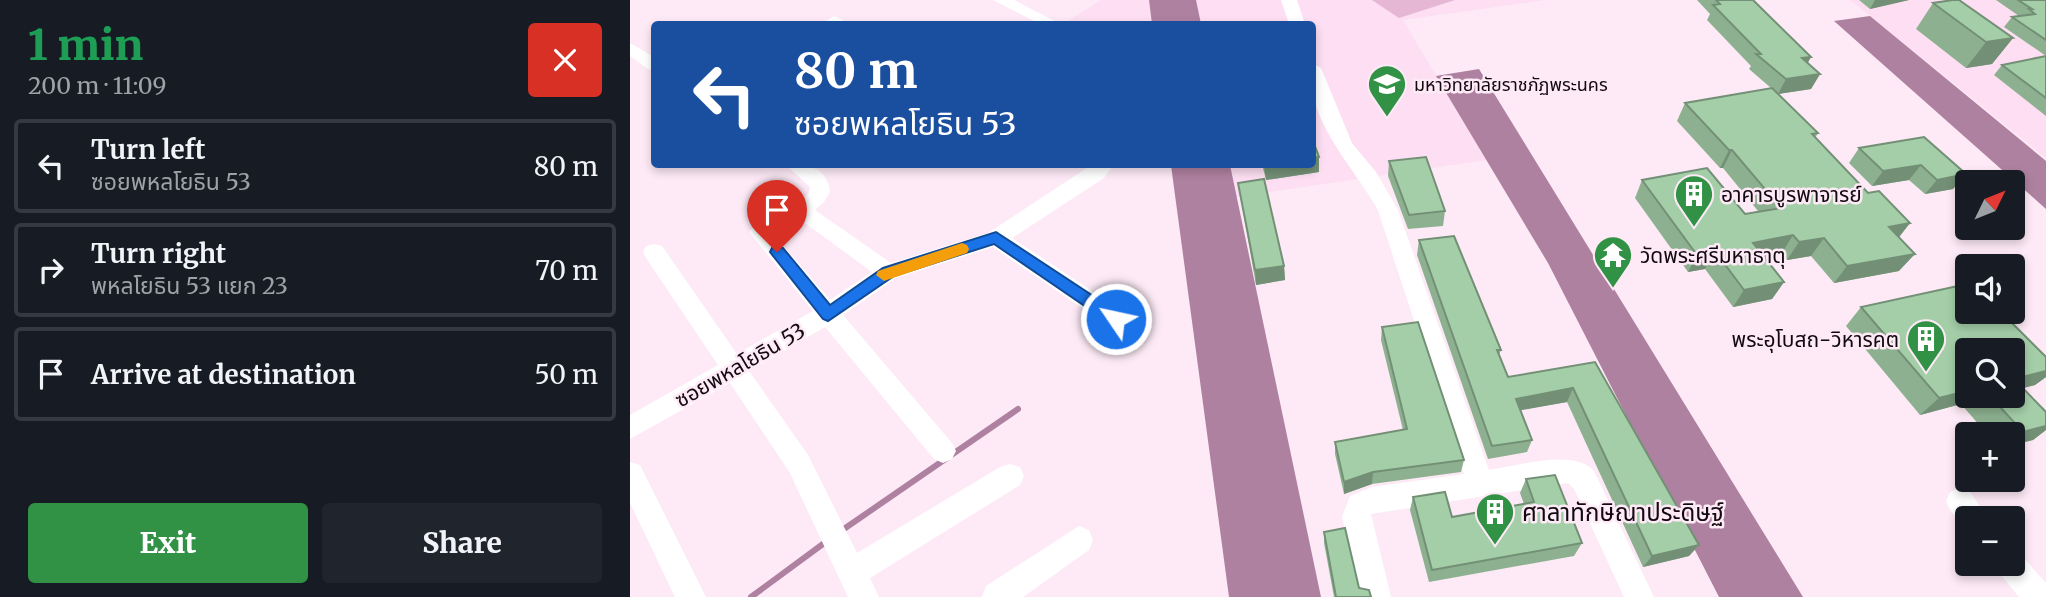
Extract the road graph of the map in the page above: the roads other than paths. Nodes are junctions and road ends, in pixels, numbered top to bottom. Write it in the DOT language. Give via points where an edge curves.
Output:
graph roads {
  1 [pos="1001,0"];
  2 [pos="1289,0"];
  3 [pos="1046,21"];
  4 [pos="1296,21"];
  5 [pos="630,48"];
  6 [pos="651,63"];
  7 [pos="1316,78"];
  8 [pos="799,168"];
  9 [pos="1101,168"];
  10 [pos="760,232"];
  11 [pos="996,238"];
  12 [pos="654,252"];
  13 [pos="888,272"];
  14 [pos="828,314"];
  15 [pos="1116,319"];
  16 [pos="733,368"];
  17 [pos="630,428"];
  18 [pos="943,451"];
  19 [pos="630,474"];
  20 [pos="1010,475"];
  21 [pos="1480,482"];
  22 [pos="1079,540"];
  23 [pos="2020,576"];
  24 [pos="858,585"];
  25 [pos="691,597"];
  26 [pos="997,597"];
  27 [pos="1376,597"];
  28 [pos="1639,597"];
  29 [pos="2038,597"];
  1 -- 3 [label="street"];
  2 -- 4 [label="street"];
  5 -- 6 [label="street"];
  7 -- 21 [label="street" via="1343,145 1388,210"];
  8 -- 13 [label="street" via="820,188 805,213"];
  9 -- 11 [label="street, ซอยพหลโยธิน 53"];
  10 -- 14 [label="street"];
  11 -- 13 [label="street, ซอยพหลโยธิน 53"];
  11 -- 15 [label="street"];
  12 -- 16 [label="street"];
  13 -- 14 [label="street, ซอยพหลโยธิน 53"];
  14 -- 16 [label="street, ซอยพหลโยธิน 53"];
  14 -- 18 [label="street"];
  16 -- 17 [label="street, ซอยพหลโยธิน 53"];
  16 -- 24 [label="street" via="799,464"];
  19 -- 25 [label="street"];
  20 -- 24 [label="street"];
  21 -- 27 [label="street" via="1360,505 1356,517"];
  21 -- 28 [label="street" via="1577,472"];
  22 -- 26 [label="street"];
  23 -- 29 [label="street"];
}
